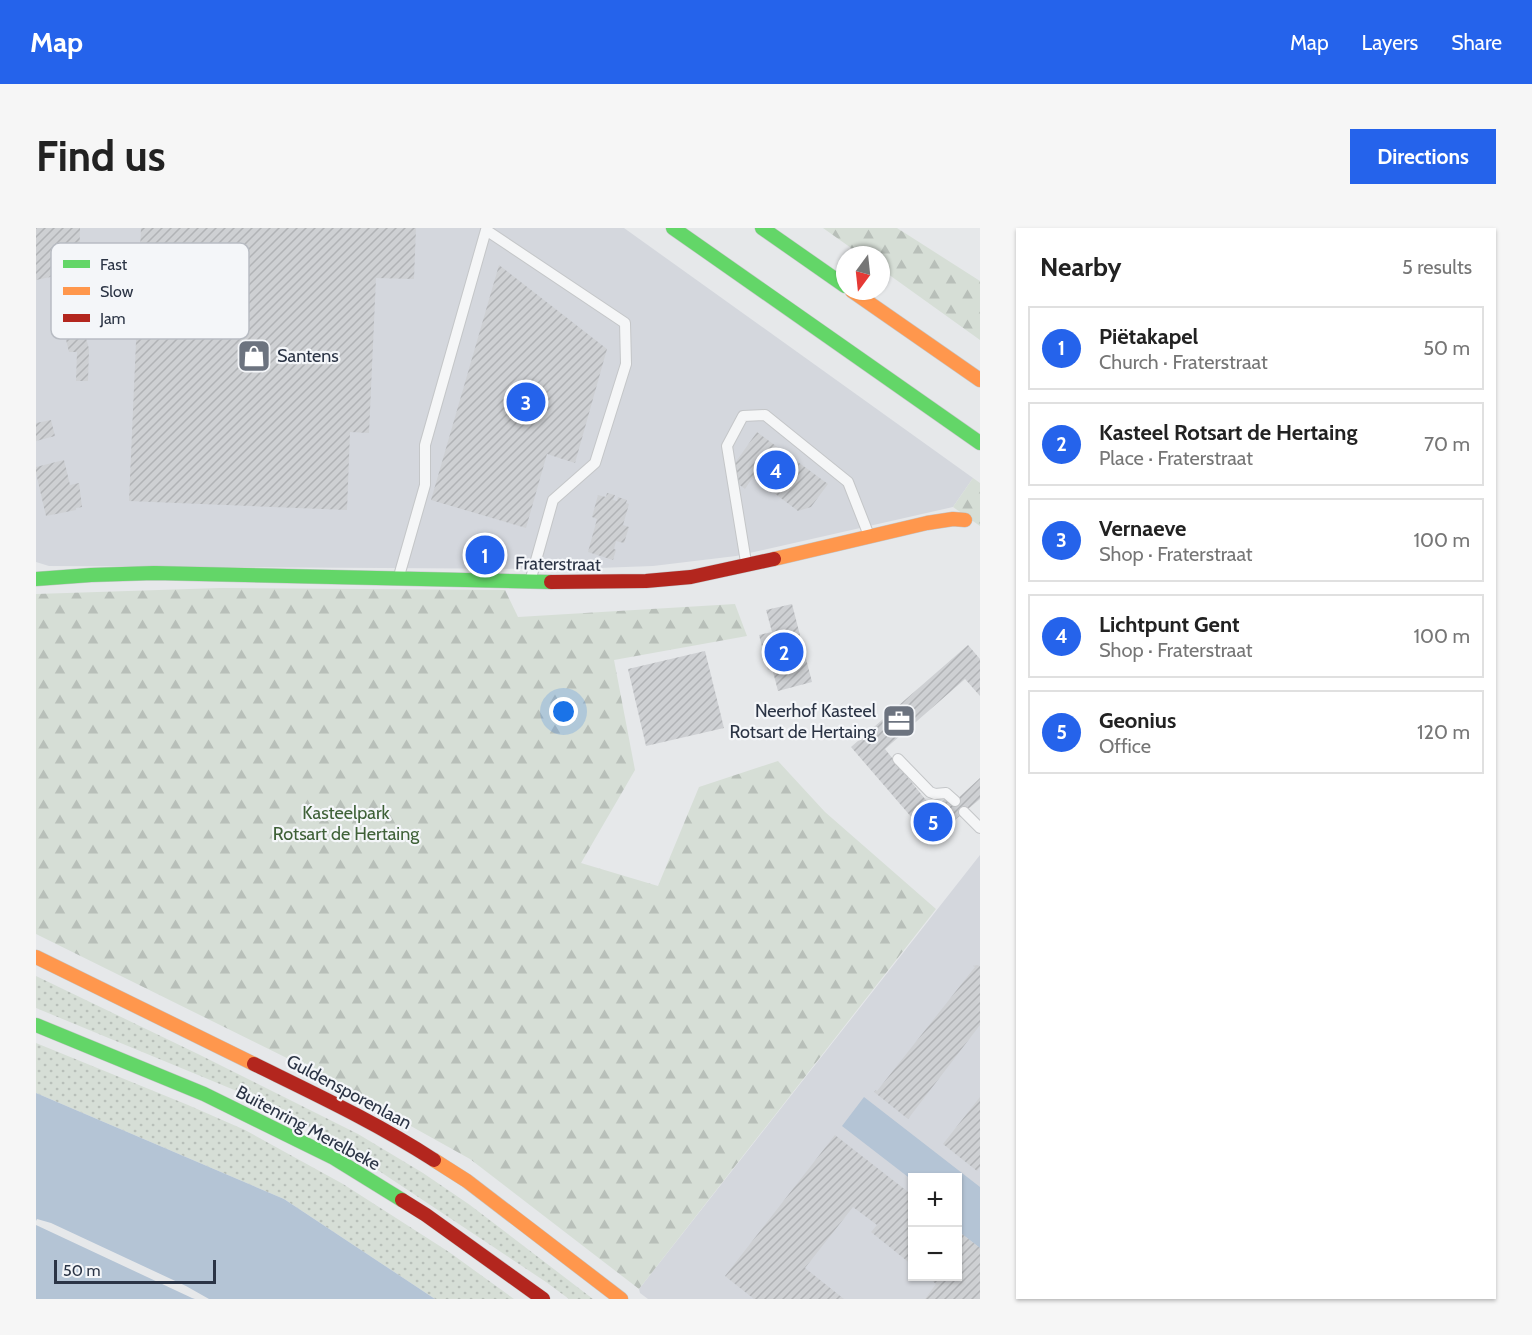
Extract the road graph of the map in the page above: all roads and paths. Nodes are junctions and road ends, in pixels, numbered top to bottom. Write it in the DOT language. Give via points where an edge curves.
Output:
graph roads {
  1 [pos="673,228"];
  2 [pos="762,228"];
  3 [pos="836,280"];
  4 [pos="865,300"];
  5 [pos="980,380"];
  6 [pos="980,442"];
  7 [pos="965,520"];
  8 [pos="870,536"];
  9 [pos="746,564"];
  10 [pos="36,579"];
  11 [pos="398,579"];
  12 [pos="531,581"];
  13 [pos="898,759"];
  14 [pos="955,801"];
  15 [pos="964,812"];
  16 [pos="980,828"];
  17 [pos="36,957"];
  18 [pos="36,1025"];
  19 [pos="543,1299"];
  20 [pos="621,1299"];
  1 -- 6 [label="main road"];
  2 -- 3 [label="main road"];
  4 -- 5 [label="main road"];
  7 -- 8 [label="main road, Fraterstraat" via="927,523"];
  8 -- 9 [label="main road, Fraterstraat"];
  8 -- 9 [label="lane" via="848,482 765,415 743,416 727,446"];
  9 -- 12 [label="main road, Fraterstraat" via="646,581"];
  10 -- 11 [label="main road, Fraterstraat" via="122,573"];
  11 -- 12 [label="main road, Fraterstraat"];
  11 -- 12 [label="lane" via="425,485 425,446 486,230 625,323 626,364 595,462 553,500"];
  13 -- 14 [label="lane" via="930,792 946,793"];
  15 -- 16 [label="lane"];
  17 -- 20 [label="main road, Guldensporenlaan" via="408,1143 467,1181"];
  18 -- 19 [label="main road, Buitenring Merelbeke" via="204,1094 334,1158 426,1215"];
}
